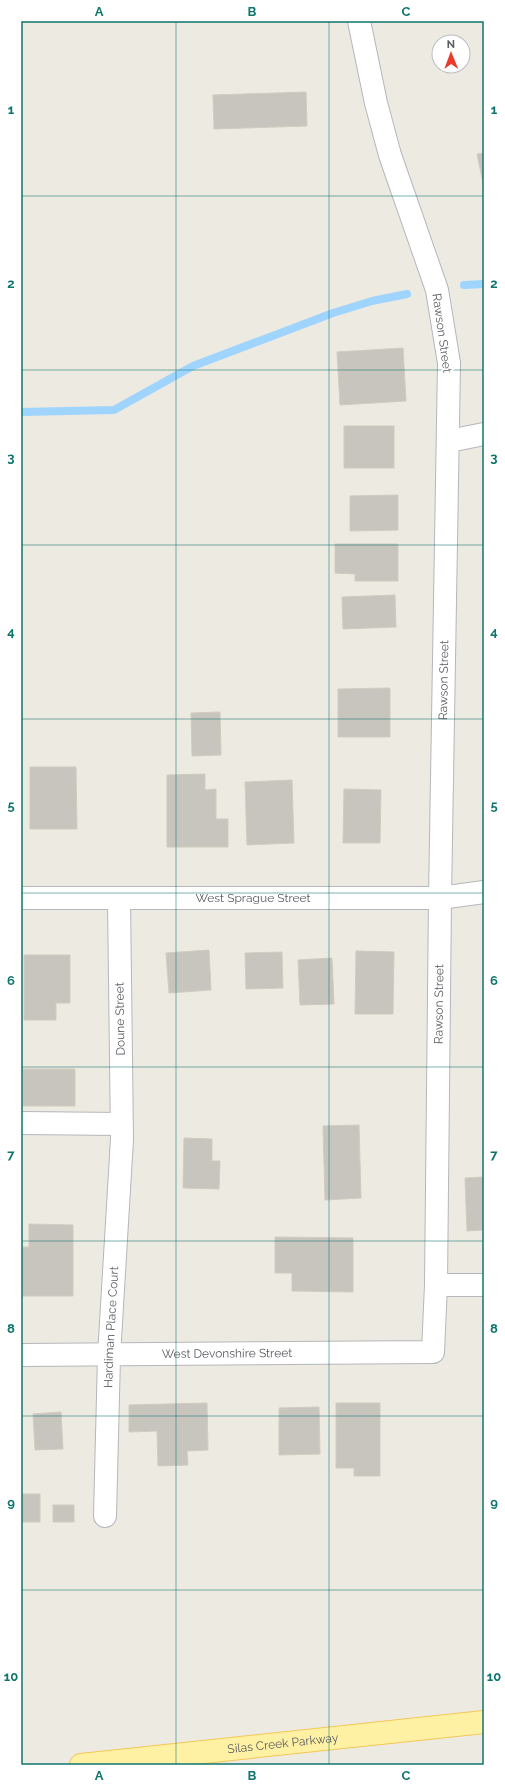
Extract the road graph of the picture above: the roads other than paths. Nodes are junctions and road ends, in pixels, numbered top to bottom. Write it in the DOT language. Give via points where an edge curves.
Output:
graph roads {
  1 [pos="359,21"];
  2 [pos="484,434"];
  3 [pos="449,441"];
  4 [pos="484,892"];
  5 [pos="21,898"];
  6 [pos="440,898"];
  7 [pos="119,899"];
  8 [pos="21,1122"];
  9 [pos="122,1131"];
  10 [pos="436,1285"];
  11 [pos="484,1285"];
  12 [pos="433,1352"];
  13 [pos="21,1355"];
  14 [pos="109,1356"];
  15 [pos="105,1516"];
  16 [pos="484,1722"];
  17 [pos="81,1765"];
  1 -- 3 [label="street, Rawson Street" via="390,155 436,290 449,363"];
  2 -- 3 [label="street"];
  3 -- 6 [label="street, Rawson Street"];
  4 -- 6 [label="street, West Sprague Street"];
  5 -- 7 [label="street, West Sprague Street"];
  6 -- 7 [label="street, West Sprague Street"];
  6 -- 10 [label="street, Rawson Street"];
  7 -- 9 [label="street, Doune Street"];
  8 -- 9 [label="street"];
  9 -- 14 [label="street, Hardiman Place Court"];
  10 -- 11 [label="street"];
  10 -- 12 [label="street, Rawson Street"];
  12 -- 14 [label="street, West Devonshire Street"];
  13 -- 14 [label="street, West Devonshire Street"];
  14 -- 15 [label="street, Hardiman Place Court"];
  16 -- 17 [label="main road, Silas Creek Parkway"];
}
